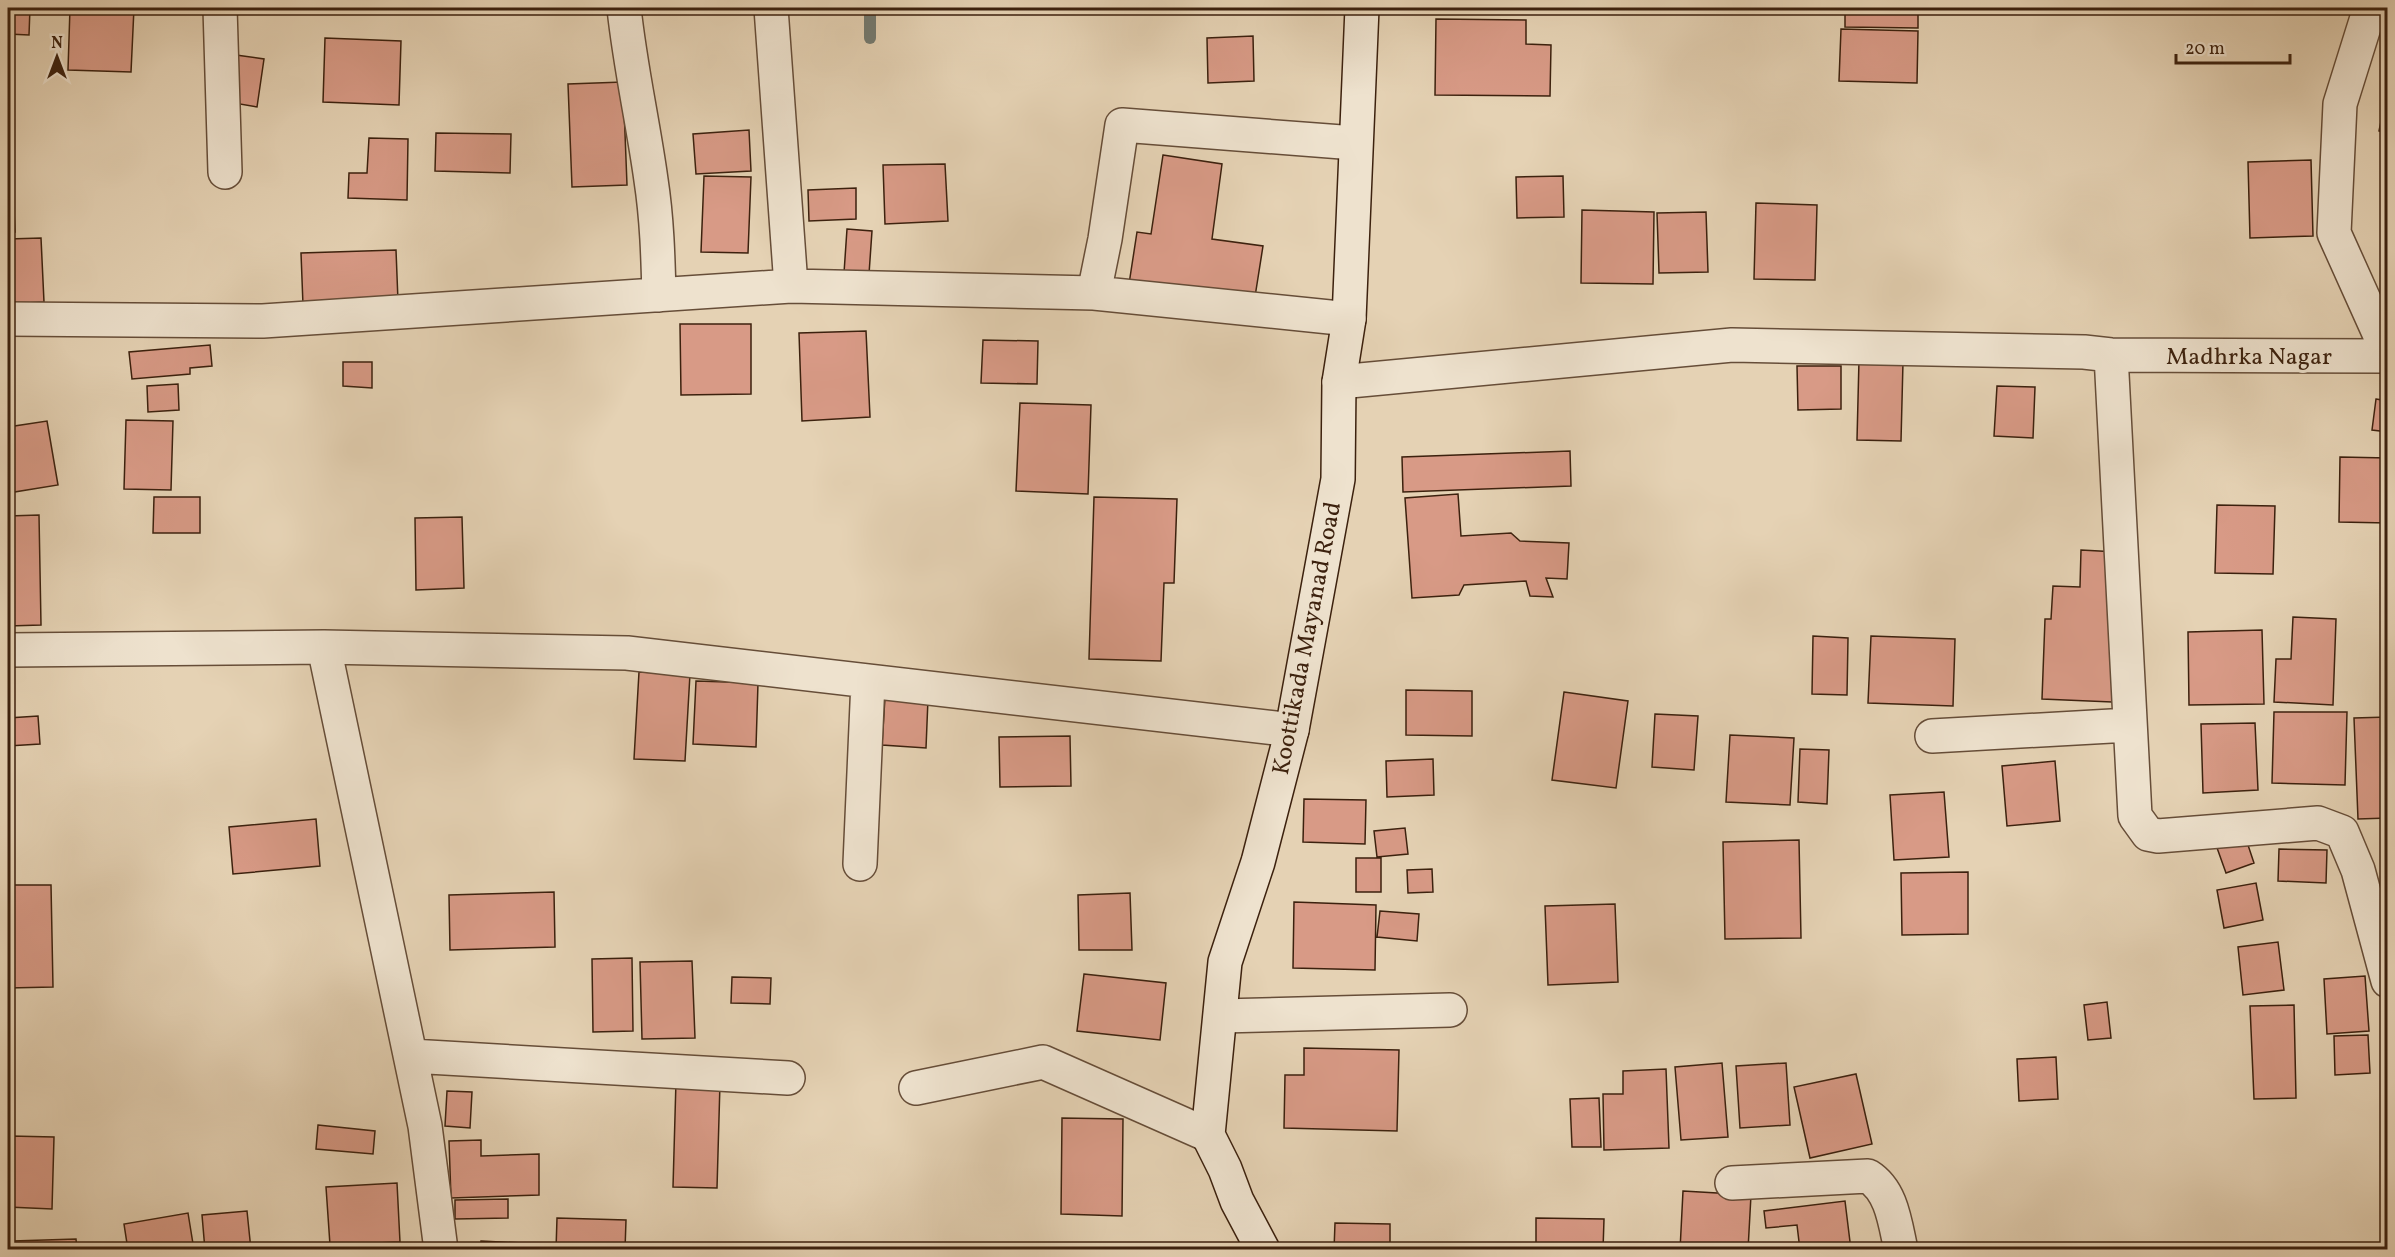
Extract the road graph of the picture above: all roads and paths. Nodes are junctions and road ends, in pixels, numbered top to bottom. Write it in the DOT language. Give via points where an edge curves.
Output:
graph roads {
  1 [pos="220,8"];
  2 [pos="624,8"];
  3 [pos="771,8"];
  4 [pos="1362,8"];
  5 [pos="2370,8"];
  6 [pos="1355,143"];
  7 [pos="225,172"];
  8 [pos="791,286"];
  9 [pos="1094,293"];
  10 [pos="659,295"];
  11 [pos="8,319"];
  12 [pos="1349,319"];
  13 [pos="2388,354"];
  14 [pos="2111,355"];
  15 [pos="1339,382"];
  16 [pos="324,647"];
  17 [pos="8,650"];
  18 [pos="868,681"];
  19 [pos="2129,725"];
  20 [pos="1292,730"];
  21 [pos="1932,736"];
  22 [pos="860,864"];
  23 [pos="2388,981"];
  24 [pos="1450,1010"];
  25 [pos="1221,1016"];
  26 [pos="411,1056"];
  27 [pos="788,1078"];
  28 [pos="916,1088"];
  29 [pos="1208,1135"];
  30 [pos="1732,1183"];
  31 [pos="1260,1249"];
  32 [pos="441,1250"];
  33 [pos="1900,1250"];
  1 -- 7 [label="street"];
  2 -- 10 [label="street" via="629,63 651,180"];
  3 -- 8 [label="street"];
  4 -- 6 [label="street, Koottikada Mayanad Road"];
  5 -- 13 [label="street" via="2340,104 2334,232"];
  6 -- 9 [label="street" via="1122,125"];
  6 -- 12 [label="street, Koottikada Mayanad Road"];
  8 -- 9 [label="street"];
  8 -- 10 [label="street"];
  9 -- 12 [label="street"];
  10 -- 11 [label="street" via="263,321"];
  12 -- 15 [label="street, Koottikada Mayanad Road"];
  13 -- 14 [label="street, Madhrka Nagar"];
  14 -- 15 [label="street, Madhrka Nagar" via="1732,345"];
  14 -- 19 [label="street"];
  15 -- 20 [label="street, Koottikada Mayanad Road" via="1338,479"];
  16 -- 17 [label="street"];
  16 -- 18 [label="street" via="627,653"];
  16 -- 26 [label="street"];
  18 -- 20 [label="street"];
  18 -- 22 [label="street"];
  19 -- 21 [label="street"];
  19 -- 23 [label="street" via="2134,816 2148,834 2158,837 2318,823 2342,832 2358,870"];
  20 -- 25 [label="street, Koottikada Mayanad Road" via="1258,862 1226,962"];
  24 -- 25 [label="street"];
  25 -- 29 [label="street, Koottikada Mayanad Road"];
  26 -- 27 [label="street"];
  26 -- 32 [label="street" via="425,1126"];
  28 -- 29 [label="street" via="1044,1062"];
  29 -- 31 [label="street"];
  30 -- 33 [label="street" via="1868,1176 1880,1184 1889,1200"];
}
